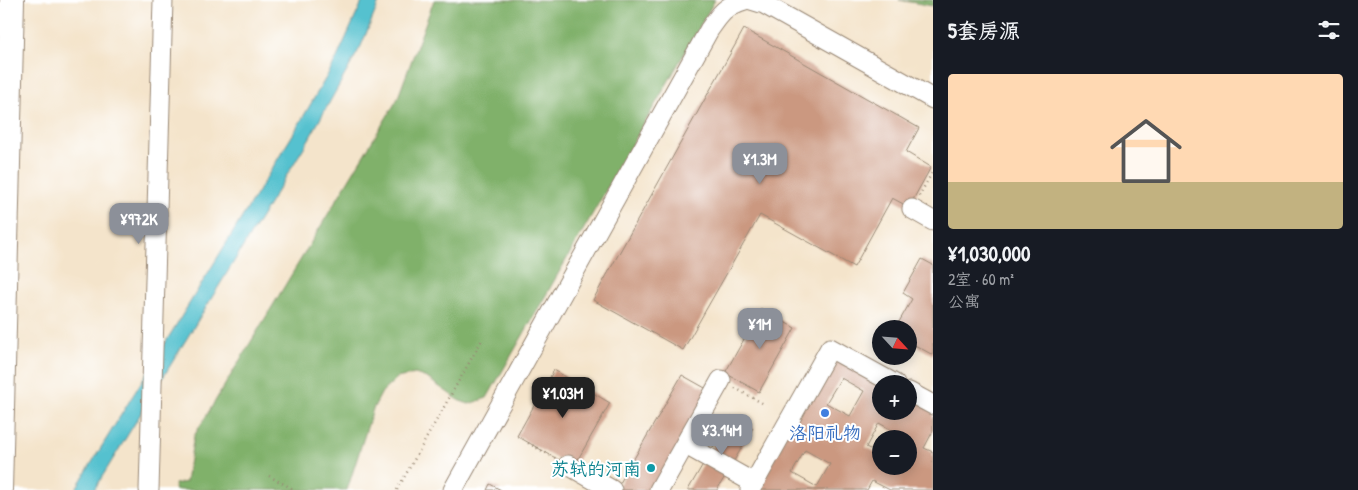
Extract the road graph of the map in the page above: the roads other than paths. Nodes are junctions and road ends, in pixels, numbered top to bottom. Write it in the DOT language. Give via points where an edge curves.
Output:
graph roads {
  1 [pos="12,0"];
  2 [pos="163,0"];
  3 [pos="745,0"];
  4 [pos="751,0"];
  5 [pos="933,99"];
  6 [pos="912,209"];
  7 [pos="933,221"];
  8 [pos="879,375"];
  9 [pos="721,380"];
  10 [pos="917,396"];
  11 [pos="933,405"];
  12 [pos="686,445"];
  13 [pos="568,465"];
  14 [pos="752,486"];
  15 [pos="0,490"];
  16 [pos="149,490"];
  17 [pos="453,490"];
  18 [pos="612,490"];
  19 [pos="659,490"];
  1 -- 15 [label="main road"];
  2 -- 16 [label="street"];
  3 -- 17 [label="street" via="722,11 709,30"];
  4 -- 5 [label="street" via="764,4"];
  6 -- 7 [label="street"];
  8 -- 14 [label="street" via="830,348"];
  9 -- 19 [label="street"];
  10 -- 11 [label="street"];
  12 -- 14 [label="street"];
  13 -- 18 [label="street"];
}
